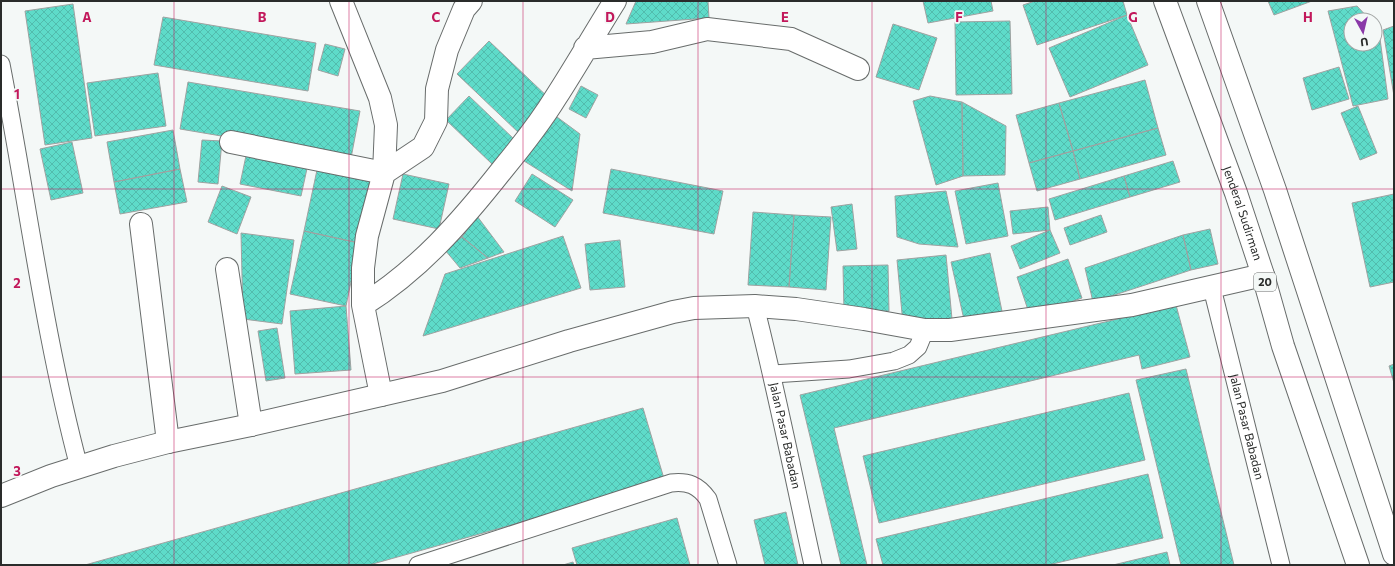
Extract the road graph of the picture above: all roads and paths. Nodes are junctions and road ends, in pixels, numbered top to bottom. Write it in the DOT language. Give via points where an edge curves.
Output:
graph roads {
  1 [pos="341,1"];
  2 [pos="471,1"];
  3 [pos="615,1"];
  4 [pos="1165,1"];
  5 [pos="1208,1"];
  6 [pos="585,48"];
  7 [pos="1,64"];
  8 [pos="858,69"];
  9 [pos="231,142"];
  10 [pos="384,173"];
  11 [pos="140,224"];
  12 [pos="227,269"];
  13 [pos="1263,275"];
  14 [pos="1212,288"];
  15 [pos="363,305"];
  16 [pos="755,306"];
  17 [pos="925,330"];
  18 [pos="773,374"];
  19 [pos="381,395"];
  20 [pos="251,426"];
  21 [pos="168,442"];
  22 [pos="79,467"];
  23 [pos="1,496"];
  24 [pos="1394,554"];
  25 [pos="418,565"];
  26 [pos="728,565"];
  27 [pos="813,565"];
  28 [pos="1281,565"];
  29 [pos="1358,565"];
  1 -- 10 [label="main road" via="380,98 386,125"];
  2 -- 10 [label="main road" via="464,9 447,50 437,90 436,121 423,147"];
  3 -- 6 [label="main road"];
  4 -- 13 [label="main road, Jenderal Sudirman / 20" via="1236,193"];
  5 -- 24 [label="main road" via="1274,190"];
  6 -- 8 [label="main road" via="652,42 707,29 791,39"];
  6 -- 15 [label="main road" via="556,98 520,148 437,247 390,288"];
  7 -- 22 [label="lane" via="50,343"];
  9 -- 10 [label="main road"];
  10 -- 15 [label="main road" via="367,236"];
  11 -- 21 [label="main road"];
  12 -- 20 [label="main road"];
  13 -- 14 [label="main road"];
  13 -- 29 [label="main road, Jenderal Sudirman / 20" via="1282,346"];
  14 -- 17 [label="main road" via="1132,305 985,326"];
  14 -- 28 [label="lane, Jalan Pasar Babadan"];
  15 -- 19 [label="main road"];
  16 -- 17 [label="main road" via="830,313"];
  16 -- 18 [label="lane, Jalan Pasar Babadan"];
  16 -- 19 [label="main road" via="694,308 673,312 442,381"];
  17 -- 18 [label="lane" via="914,351 894,361 848,369"];
  18 -- 27 [label="lane, Jalan Pasar Babadan"];
  19 -- 20 [label="main road"];
  20 -- 21 [label="main road"];
  21 -- 22 [label="main road"];
  22 -- 23 [label="main road"];
  25 -- 26 [label="lane" via="671,483 684,482 701,490 708,499"];
}
